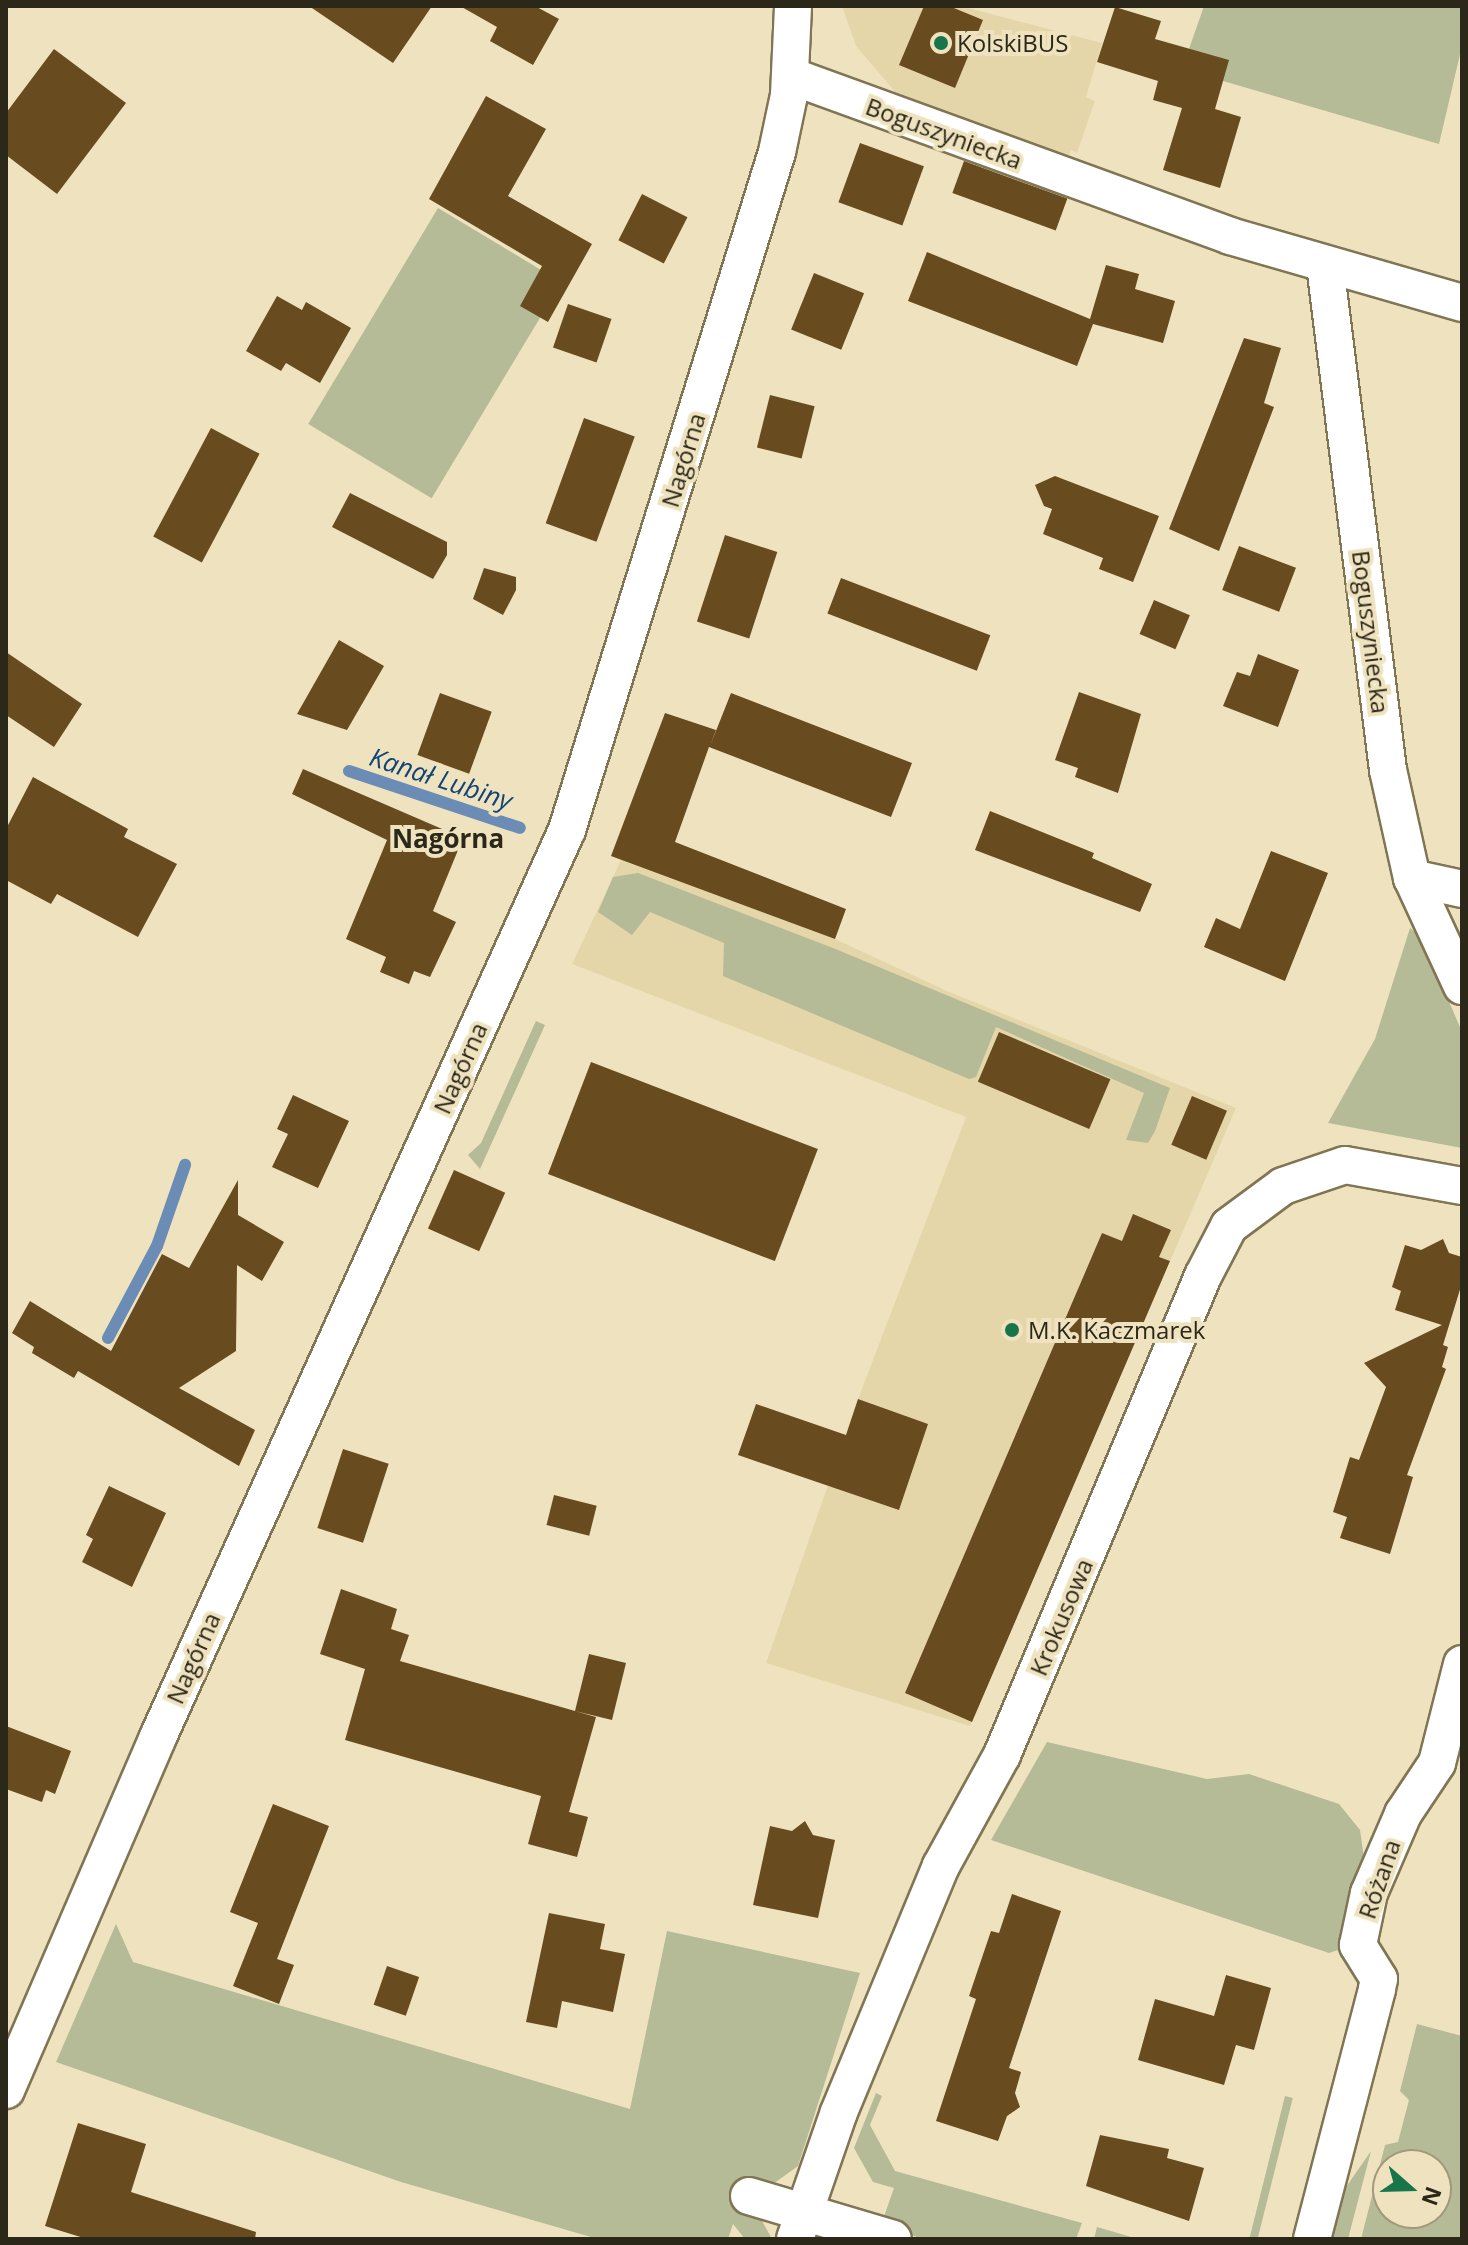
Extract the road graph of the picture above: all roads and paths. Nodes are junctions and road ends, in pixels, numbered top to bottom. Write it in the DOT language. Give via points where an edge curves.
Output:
graph roads {
  1 [pos="793,6"];
  2 [pos="791,76"];
  3 [pos="1325,265"];
  4 [pos="1462,303"];
  5 [pos="1412,878"];
  6 [pos="1462,889"];
  7 [pos="1462,986"];
  8 [pos="1462,1186"];
  9 [pos="1462,1664"];
  10 [pos="6,2090"];
  11 [pos="749,2196"];
  12 [pos="799,2225"];
  13 [pos="893,2239"];
  14 [pos="1312,2239"];
  1 -- 2 [label="street, Nagórna"];
  2 -- 3 [label="street, Boguszyniecka" via="1098,190"];
  2 -- 10 [label="street, Nagórna" via="777,152 567,830 169,1712"];
  3 -- 4 [label="street, Boguszyniecka"];
  3 -- 5 [label="street, Boguszyniecka" via="1388,770"];
  5 -- 6 [label="street"];
  5 -- 7 [label="street, Boguszyniecka"];
  8 -- 12 [label="street, Krokusowa" via="1345,1165 1283,1186 1229,1226 1203,1276 1002,1755 941,1866"];
  9 -- 14 [label="street, Różana" via="1437,1763 1403,1814 1369,1893 1358,1945 1379,1979"];
  11 -- 12 [label="street"];
  12 -- 13 [label="street"];
}
